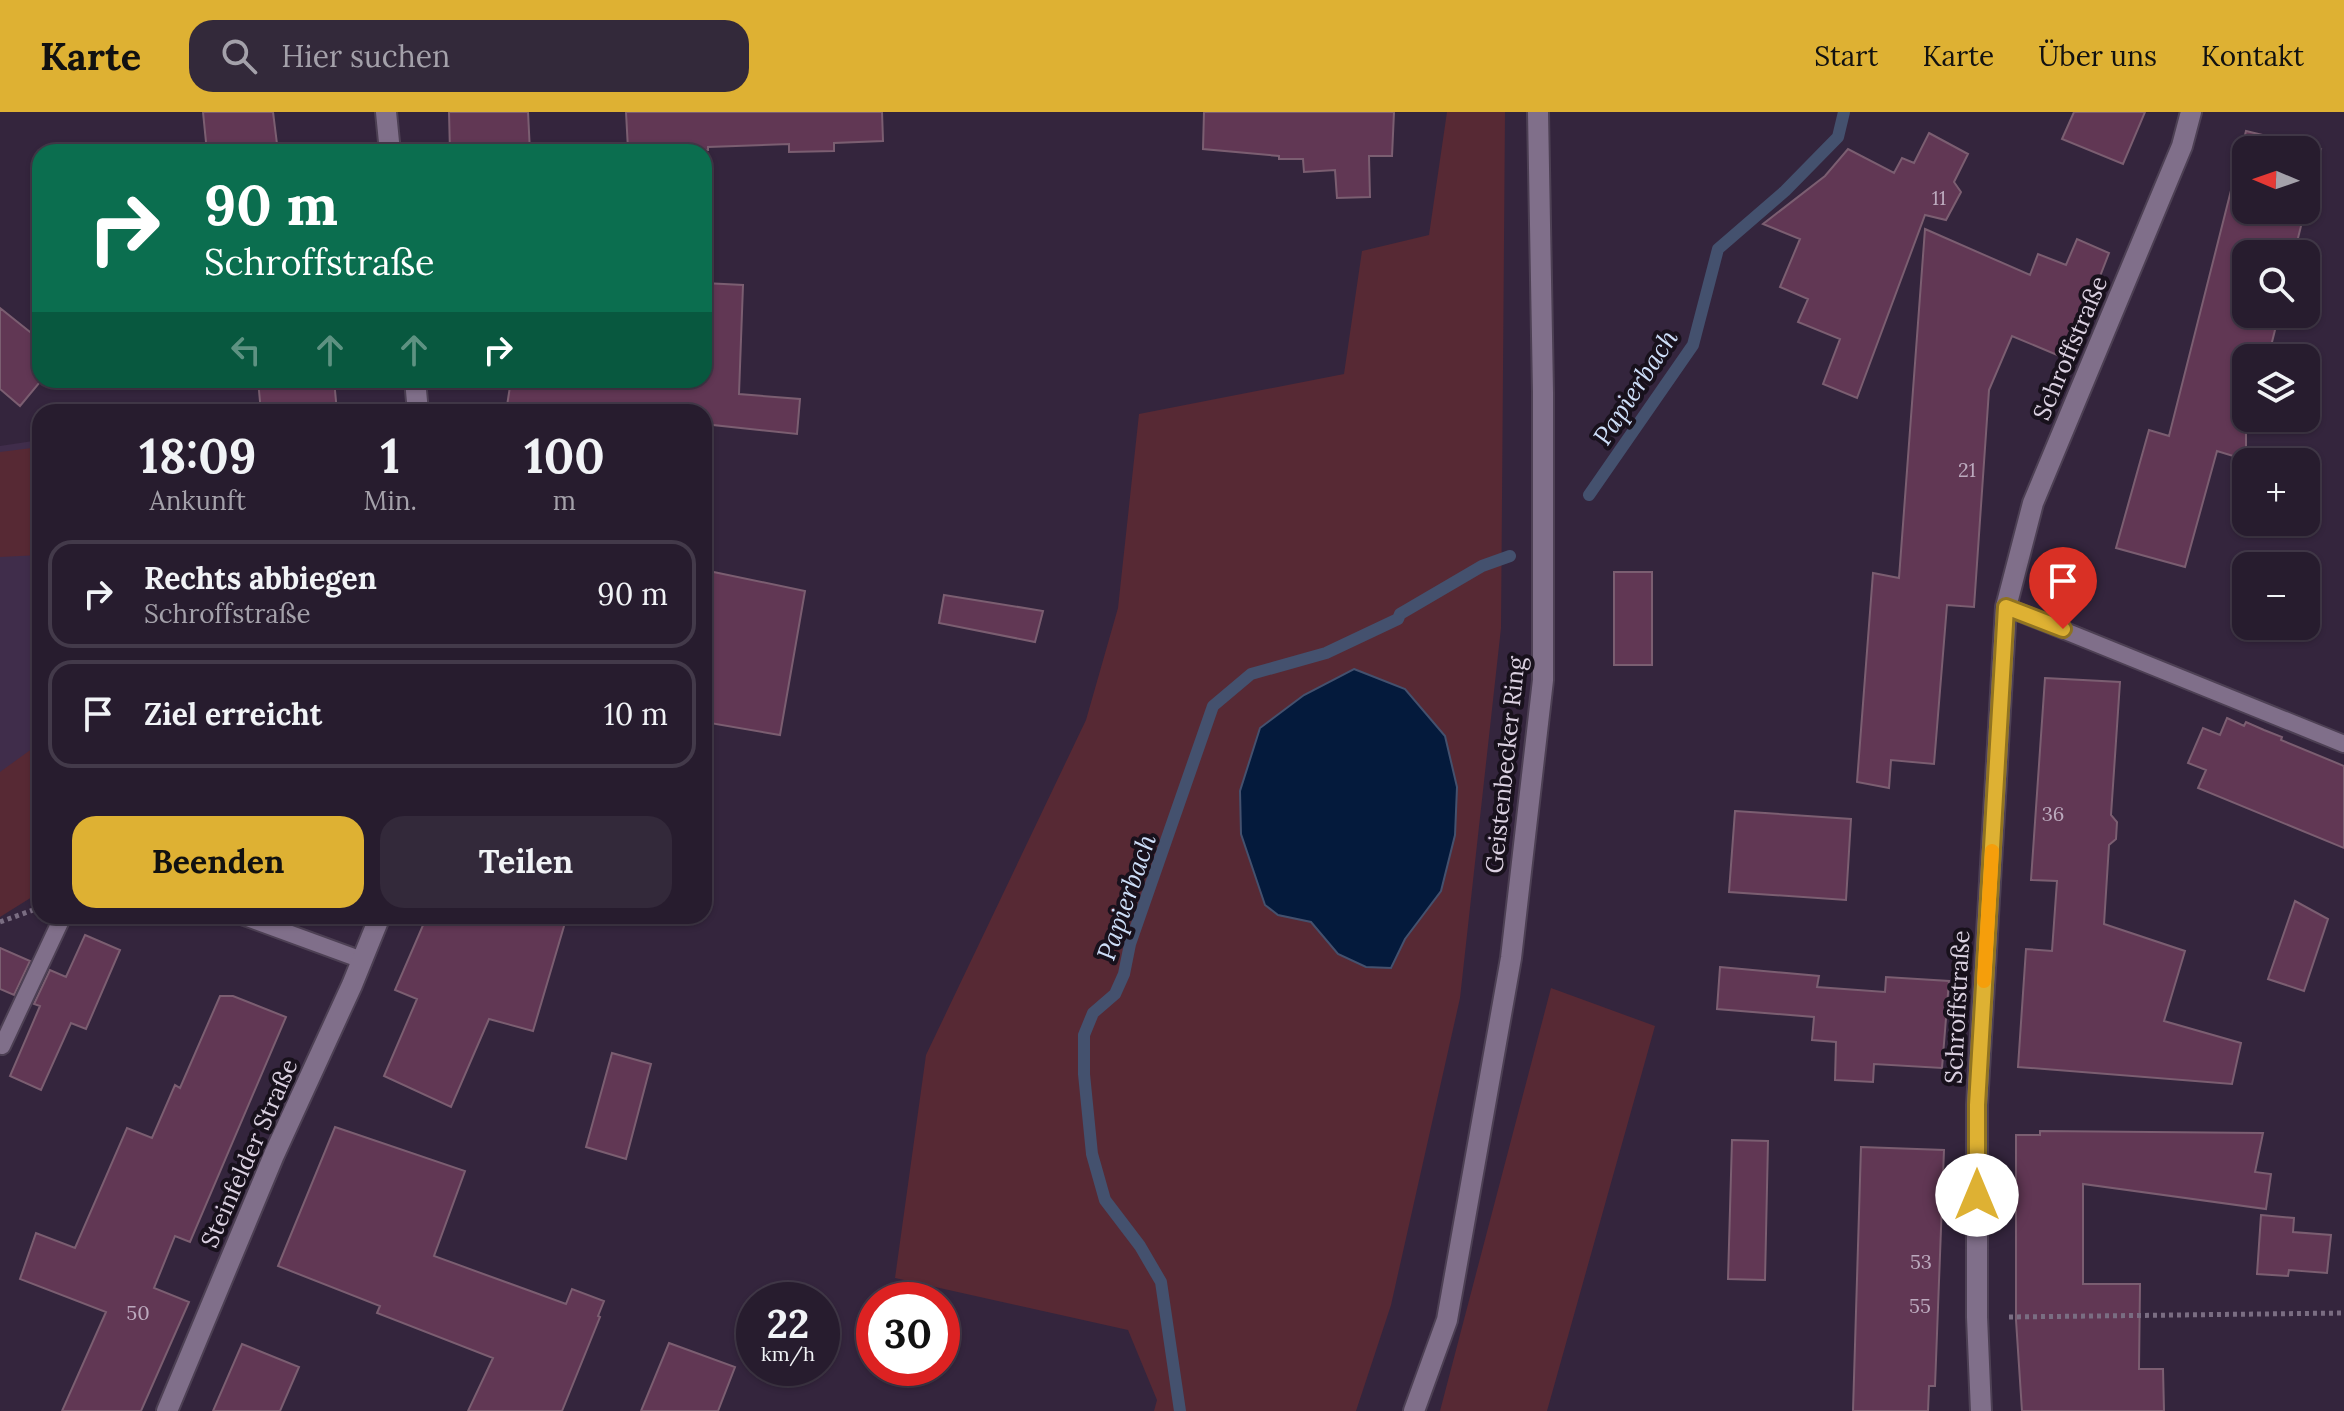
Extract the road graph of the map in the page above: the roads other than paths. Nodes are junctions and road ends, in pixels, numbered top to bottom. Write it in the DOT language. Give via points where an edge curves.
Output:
graph roads {
  1 [pos="386,112"];
  2 [pos="1538,112"];
  3 [pos="2191,112"];
  4 [pos="389,144"];
  5 [pos="2006,607"];
  6 [pos="2344,744"];
  7 [pos="59,924"];
  8 [pos="264,924"];
  9 [pos="377,924"];
  10 [pos="362,960"];
  11 [pos="2,1046"];
  12 [pos="167,1411"];
  13 [pos="1414,1411"];
  14 [pos="1981,1411"];
  1 -- 4 [label="street"];
  2 -- 13 [label="street, Geistenbecker Ring" via="1543,680 1511,958 1486,1100 1447,1320"];
  3 -- 5 [label="street, Schroffstraße" via="2182,146 2033,503"];
  5 -- 6 [label="lane"];
  5 -- 14 [label="street, Schroffstraße" via="1977,1105"];
  7 -- 11 [label="lane"];
  8 -- 10 [label="lane"];
  9 -- 10 [label="street, Steinfelder Straße"];
  10 -- 12 [label="street, Steinfelder Straße"];
}
